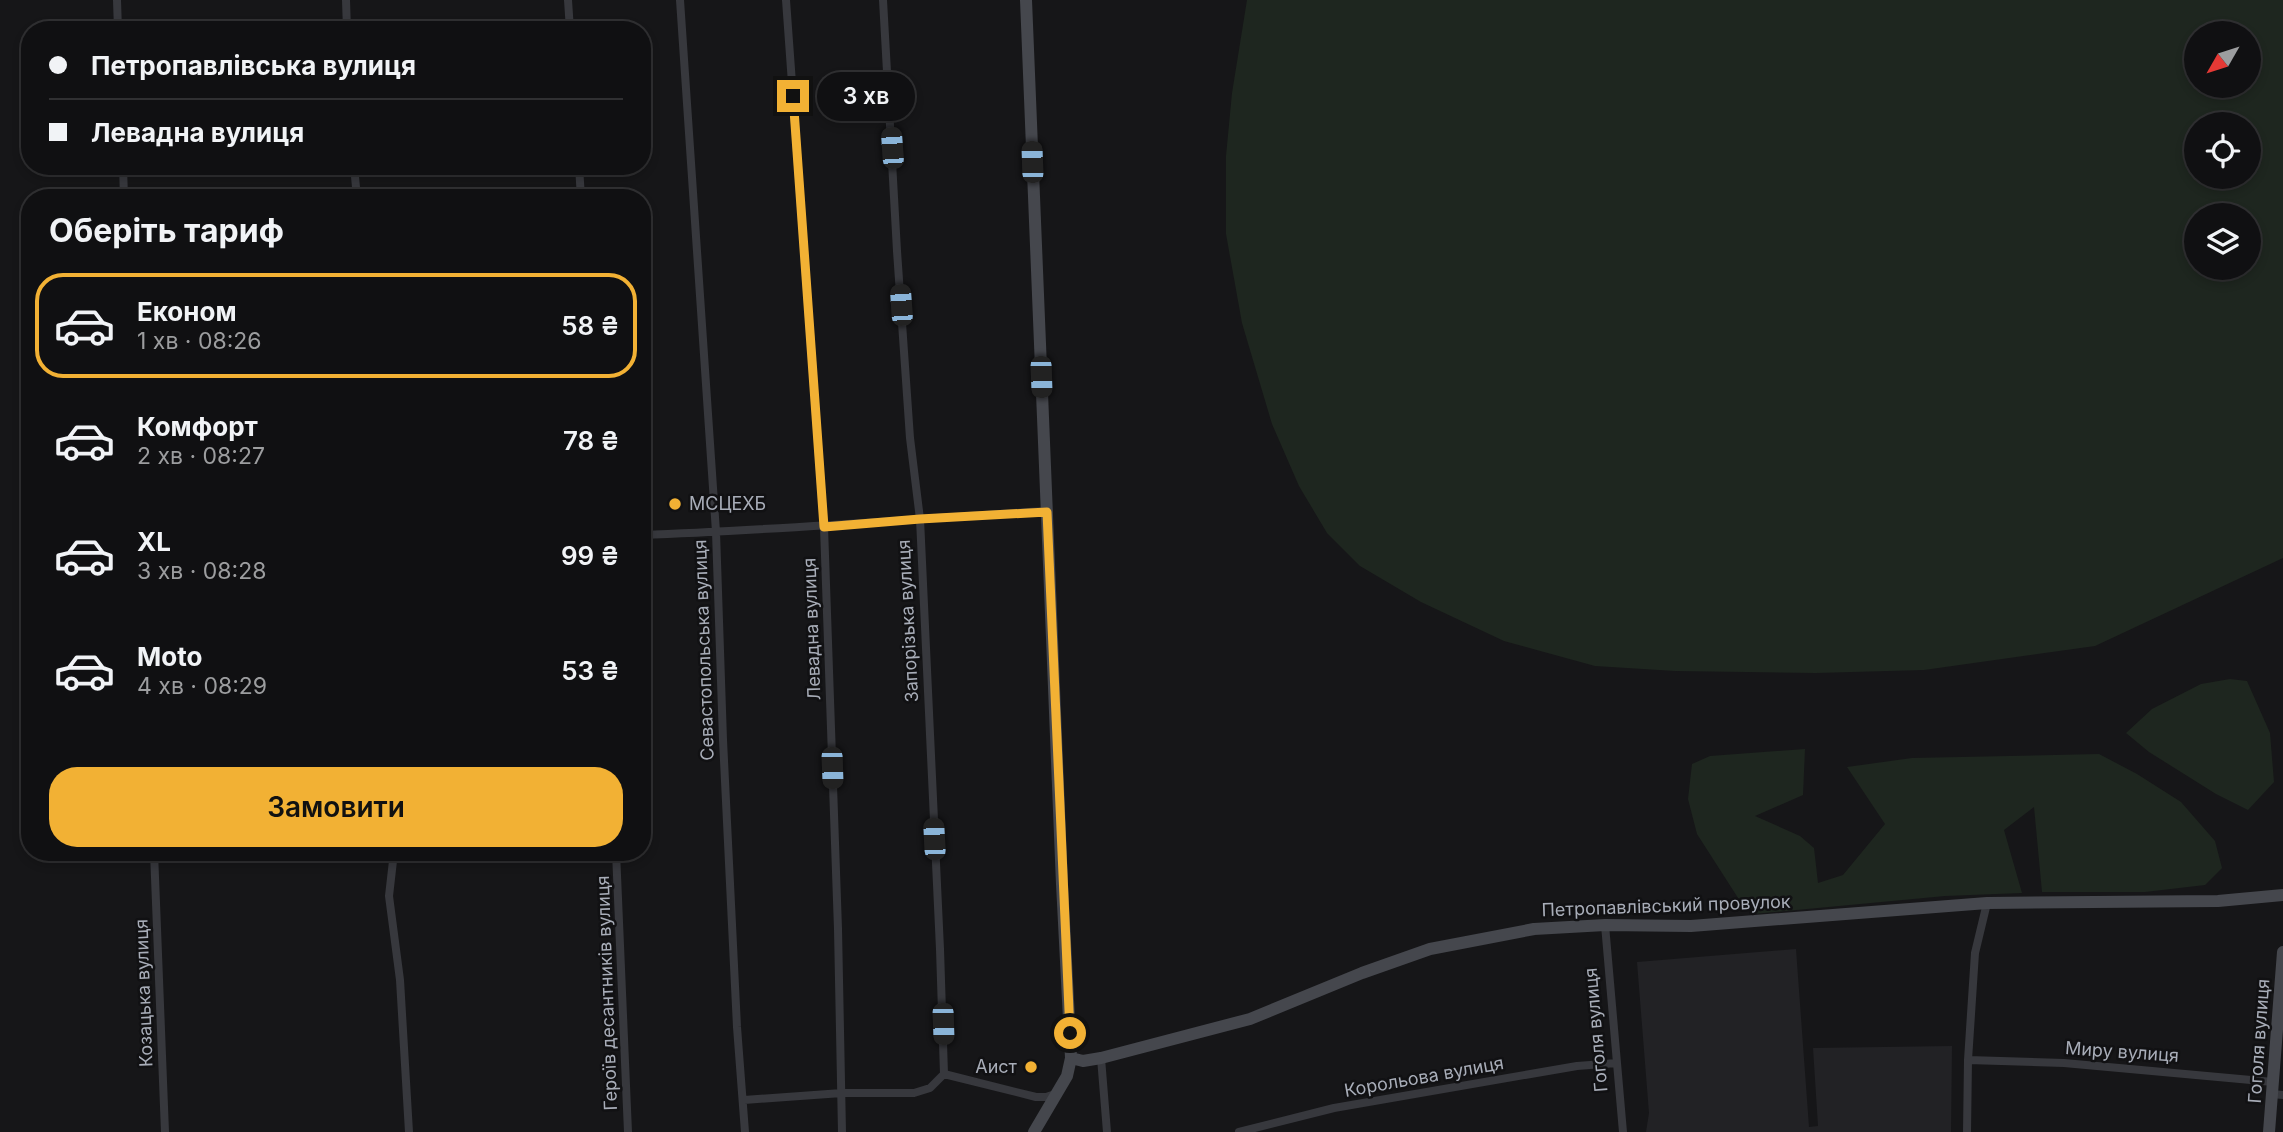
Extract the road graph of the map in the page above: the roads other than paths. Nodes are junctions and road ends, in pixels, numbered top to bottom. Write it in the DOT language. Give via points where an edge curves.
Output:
graph roads {
  1 [pos="117,0"];
  2 [pos="346,0"];
  3 [pos="568,0"];
  4 [pos="680,0"];
  5 [pos="786,0"];
  6 [pos="883,0"];
  7 [pos="1026,0"];
  8 [pos="118,21"];
  9 [pos="347,21"];
  10 [pos="569,21"];
  11 [pos="1047,512"];
  12 [pos="920,519"];
  13 [pos="824,527"];
  14 [pos="716,532"];
  15 [pos="651,535"];
  16 [pos="153,861"];
  17 [pos="393,861"];
  18 [pos="616,861"];
  19 [pos="2283,895"];
  20 [pos="1987,903"];
  21 [pos="1605,925"];
  22 [pos="2283,953"];
  23 [pos="1071,1058"];
  24 [pos="1101,1058"];
  25 [pos="1968,1060"];
  26 [pos="1616,1063"];
  27 [pos="944,1074"];
  28 [pos="2276,1090"];
  29 [pos="842,1093"];
  30 [pos="1058,1093"];
  31 [pos="744,1101"];
  32 [pos="165,1132"];
  33 [pos="409,1132"];
  34 [pos="628,1132"];
  35 [pos="744,1132"];
  36 [pos="842,1132"];
  37 [pos="1034,1132"];
  38 [pos="1107,1132"];
  39 [pos="1238,1132"];
  40 [pos="1623,1132"];
  41 [pos="1967,1132"];
  42 [pos="2269,1132"];
  1 -- 8 [label="street"];
  2 -- 9 [label="street"];
  3 -- 10 [label="street"];
  4 -- 14 [label="street, Севастопольська вулиця"];
  5 -- 13 [label="street, Левадна вулиця"];
  6 -- 12 [label="street, Запорізька вулиця" via="910,438"];
  7 -- 11 [label="street"];
  11 -- 12 [label="street"];
  11 -- 23 [label="street"];
  12 -- 13 [label="street"];
  12 -- 27 [label="street, Запорізька вулиця"];
  13 -- 14 [label="street"];
  13 -- 29 [label="street, Левадна вулиця"];
  14 -- 15 [label="street"];
  14 -- 31 [label="street, Севастопольська вулиця"];
  16 -- 32 [label="street, Козацька вулиця"];
  17 -- 33 [label="street" via="389,896 400,980"];
  18 -- 34 [label="street, Героїв десантників вулиця"];
  19 -- 20 [label="street, Петропавлівський провулок" via="2218,901"];
  20 -- 21 [label="street, Петропавлівський провулок" via="1691,926"];
  20 -- 25 [label="street" via="1975,953"];
  21 -- 24 [label="street, Петропавлівський провулок" via="1534,929 1430,949 1250,1019"];
  21 -- 26 [label="street, Гоголя вулиця"];
  22 -- 28 [label="street, Гоголя вулиця"];
  23 -- 24 [label="street, Петропавлівський провулок"];
  23 -- 30 [label="street"];
  24 -- 38 [label="street"];
  25 -- 28 [label="street, Миру вулиця" via="2064,1063"];
  25 -- 41 [label="street"];
  26 -- 39 [label="street, Корольова вулиця" via="1334,1108"];
  26 -- 40 [label="street, Гоголя вулиця"];
  27 -- 29 [label="street" via="930,1088 914,1093"];
  27 -- 30 [label="street" via="1037,1097"];
  28 -- 42 [label="street, Гоголя вулиця"];
  29 -- 31 [label="street"];
  29 -- 36 [label="street, Левадна вулиця"];
  30 -- 37 [label="street"];
  31 -- 35 [label="street, Севастопольська вулиця"];
}
